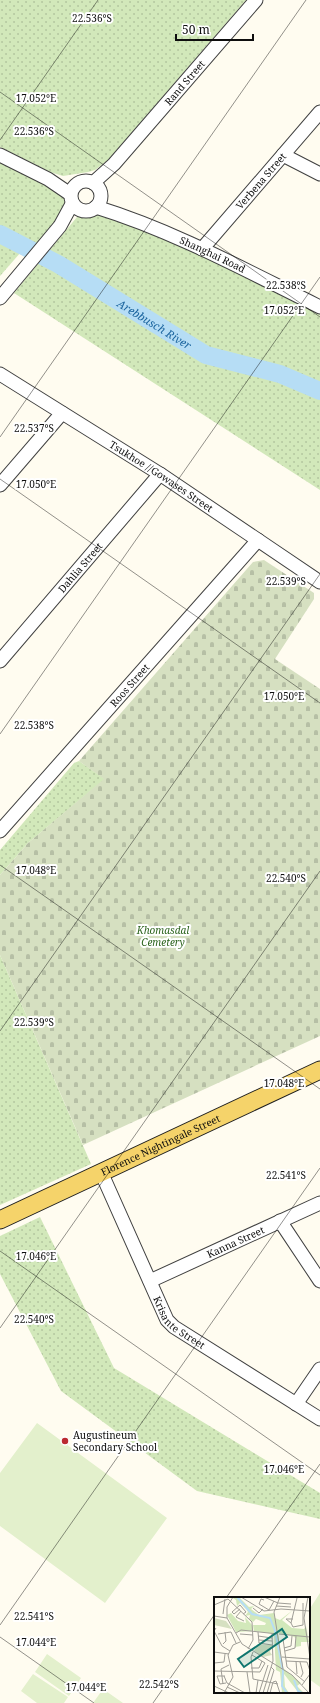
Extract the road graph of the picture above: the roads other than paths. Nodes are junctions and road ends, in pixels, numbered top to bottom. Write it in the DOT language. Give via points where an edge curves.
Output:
graph roads {
  1 [pos="256,0"];
  2 [pos="320,112"];
  3 [pos="0,155"];
  4 [pos="283,155"];
  5 [pos="320,174"];
  6 [pos="98,194"];
  7 [pos="75,198"];
  8 [pos="202,249"];
  9 [pos="0,298"];
  10 [pos="320,307"];
  11 [pos="0,374"];
  12 [pos="62,413"];
  13 [pos="160,474"];
  14 [pos="0,485"];
  15 [pos="258,540"];
  16 [pos="320,582"];
  17 [pos="0,661"];
  18 [pos="0,831"];
  19 [pos="320,1070"];
  20 [pos="101,1172"];
  21 [pos="320,1203"];
  22 [pos="0,1220"];
  23 [pos="280,1221"];
  24 [pos="150,1280"];
  25 [pos="320,1281"];
  26 [pos="320,1369"];
  27 [pos="296,1404"];
  28 [pos="320,1419"];
  1 -- 6 [label="street, Rand Street" via="114,164"];
  2 -- 4 [label="street, Verbena Street"];
  3 -- 7 [label="street" via="48,179"];
  4 -- 5 [label="street"];
  4 -- 8 [label="street, Verbena Street"];
  6 -- 7 [label="street" via="90,211"];
  6 -- 7 [label="street" via="82,181"];
  6 -- 8 [label="street, Shanghai Road" via="125,216"];
  7 -- 9 [label="street" via="59,227"];
  8 -- 10 [label="street, Shanghai Road"];
  11 -- 12 [label="street, Tsukhoe //Gowases Street"];
  12 -- 13 [label="street, Tsukhoe //Gowases Street"];
  12 -- 14 [label="street"];
  13 -- 15 [label="street, Tsukhoe //Gowases Street"];
  13 -- 17 [label="street, Dahlia Street"];
  15 -- 16 [label="street, Tsukhoe //Gowases Street"];
  15 -- 18 [label="street, Roos Street"];
  19 -- 20 [label="main road, Florence Nightingale Street"];
  20 -- 22 [label="main road, Florence Nightingale Street"];
  20 -- 24 [label="street, Krisante Street"];
  21 -- 23 [label="street, Kanna Street"];
  23 -- 24 [label="street, Kanna Street"];
  23 -- 25 [label="street"];
  24 -- 27 [label="street, Krisante Street" via="163,1311 174,1327"];
  26 -- 27 [label="street"];
  27 -- 28 [label="street, Krisante Street"];
}
